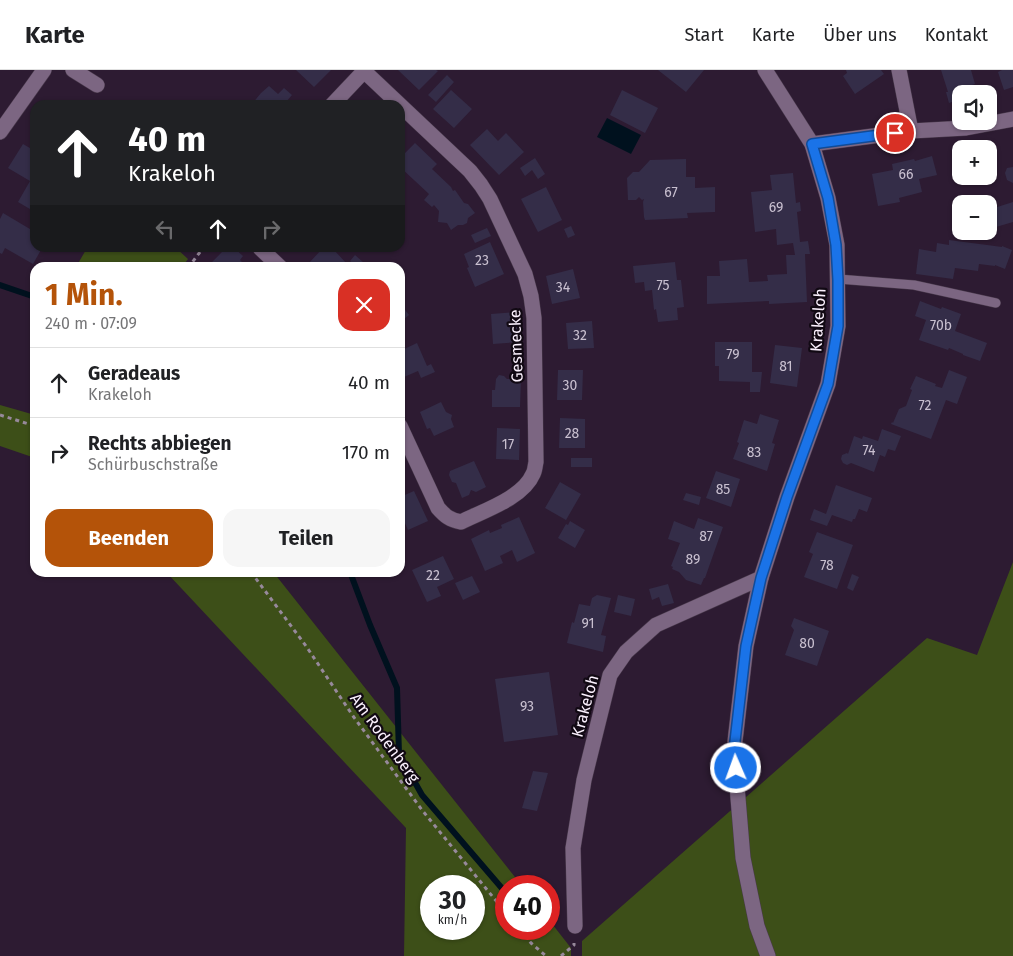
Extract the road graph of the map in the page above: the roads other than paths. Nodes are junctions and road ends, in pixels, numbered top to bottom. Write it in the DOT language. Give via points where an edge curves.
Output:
graph roads {
  1 [pos="44,70"];
  2 [pos="73,70"];
  3 [pos="365,70"];
  4 [pos="765,70"];
  5 [pos="899,70"];
  6 [pos="96,85"];
  7 [pos="337,100"];
  8 [pos="396,100"];
  9 [pos="405,108"];
  10 [pos="1013,119"];
  11 [pos="911,131"];
  12 [pos="0,132"];
  13 [pos="812,144"];
  14 [pos="264,252"];
  15 [pos="275,262"];
  16 [pos="838,280"];
  17 [pos="996,303"];
  18 [pos="405,437"];
  19 [pos="761,578"];
  20 [pos="575,926"];
  21 [pos="768,956"];
  1 -- 12 [label="street"];
  2 -- 6 [label="street"];
  3 -- 7 [label="street, Gesmecke"];
  3 -- 8 [label="street, Gesmecke"];
  4 -- 13 [label="street, Krakeloh"];
  5 -- 11 [label="street"];
  9 -- 18 [label="street, Gesmecke" via="481,185 525,274 534,318 536,462 533,474 523,489 461,522 455,521 438,508"];
  10 -- 11 [label="street" via="966,128"];
  11 -- 13 [label="street"];
  13 -- 16 [label="street, Krakeloh" via="828,198"];
  14 -- 15 [label="street"];
  16 -- 17 [label="lane" via="914,285"];
  16 -- 19 [label="street, Krakeloh" via="838,326 828,384"];
  19 -- 20 [label="street, Krakeloh" via="656,625 626,652 610,675 584,780 573,848"];
  19 -- 21 [label="street, Krakeloh" via="746,646 734,750 743,858 757,926"];
}
